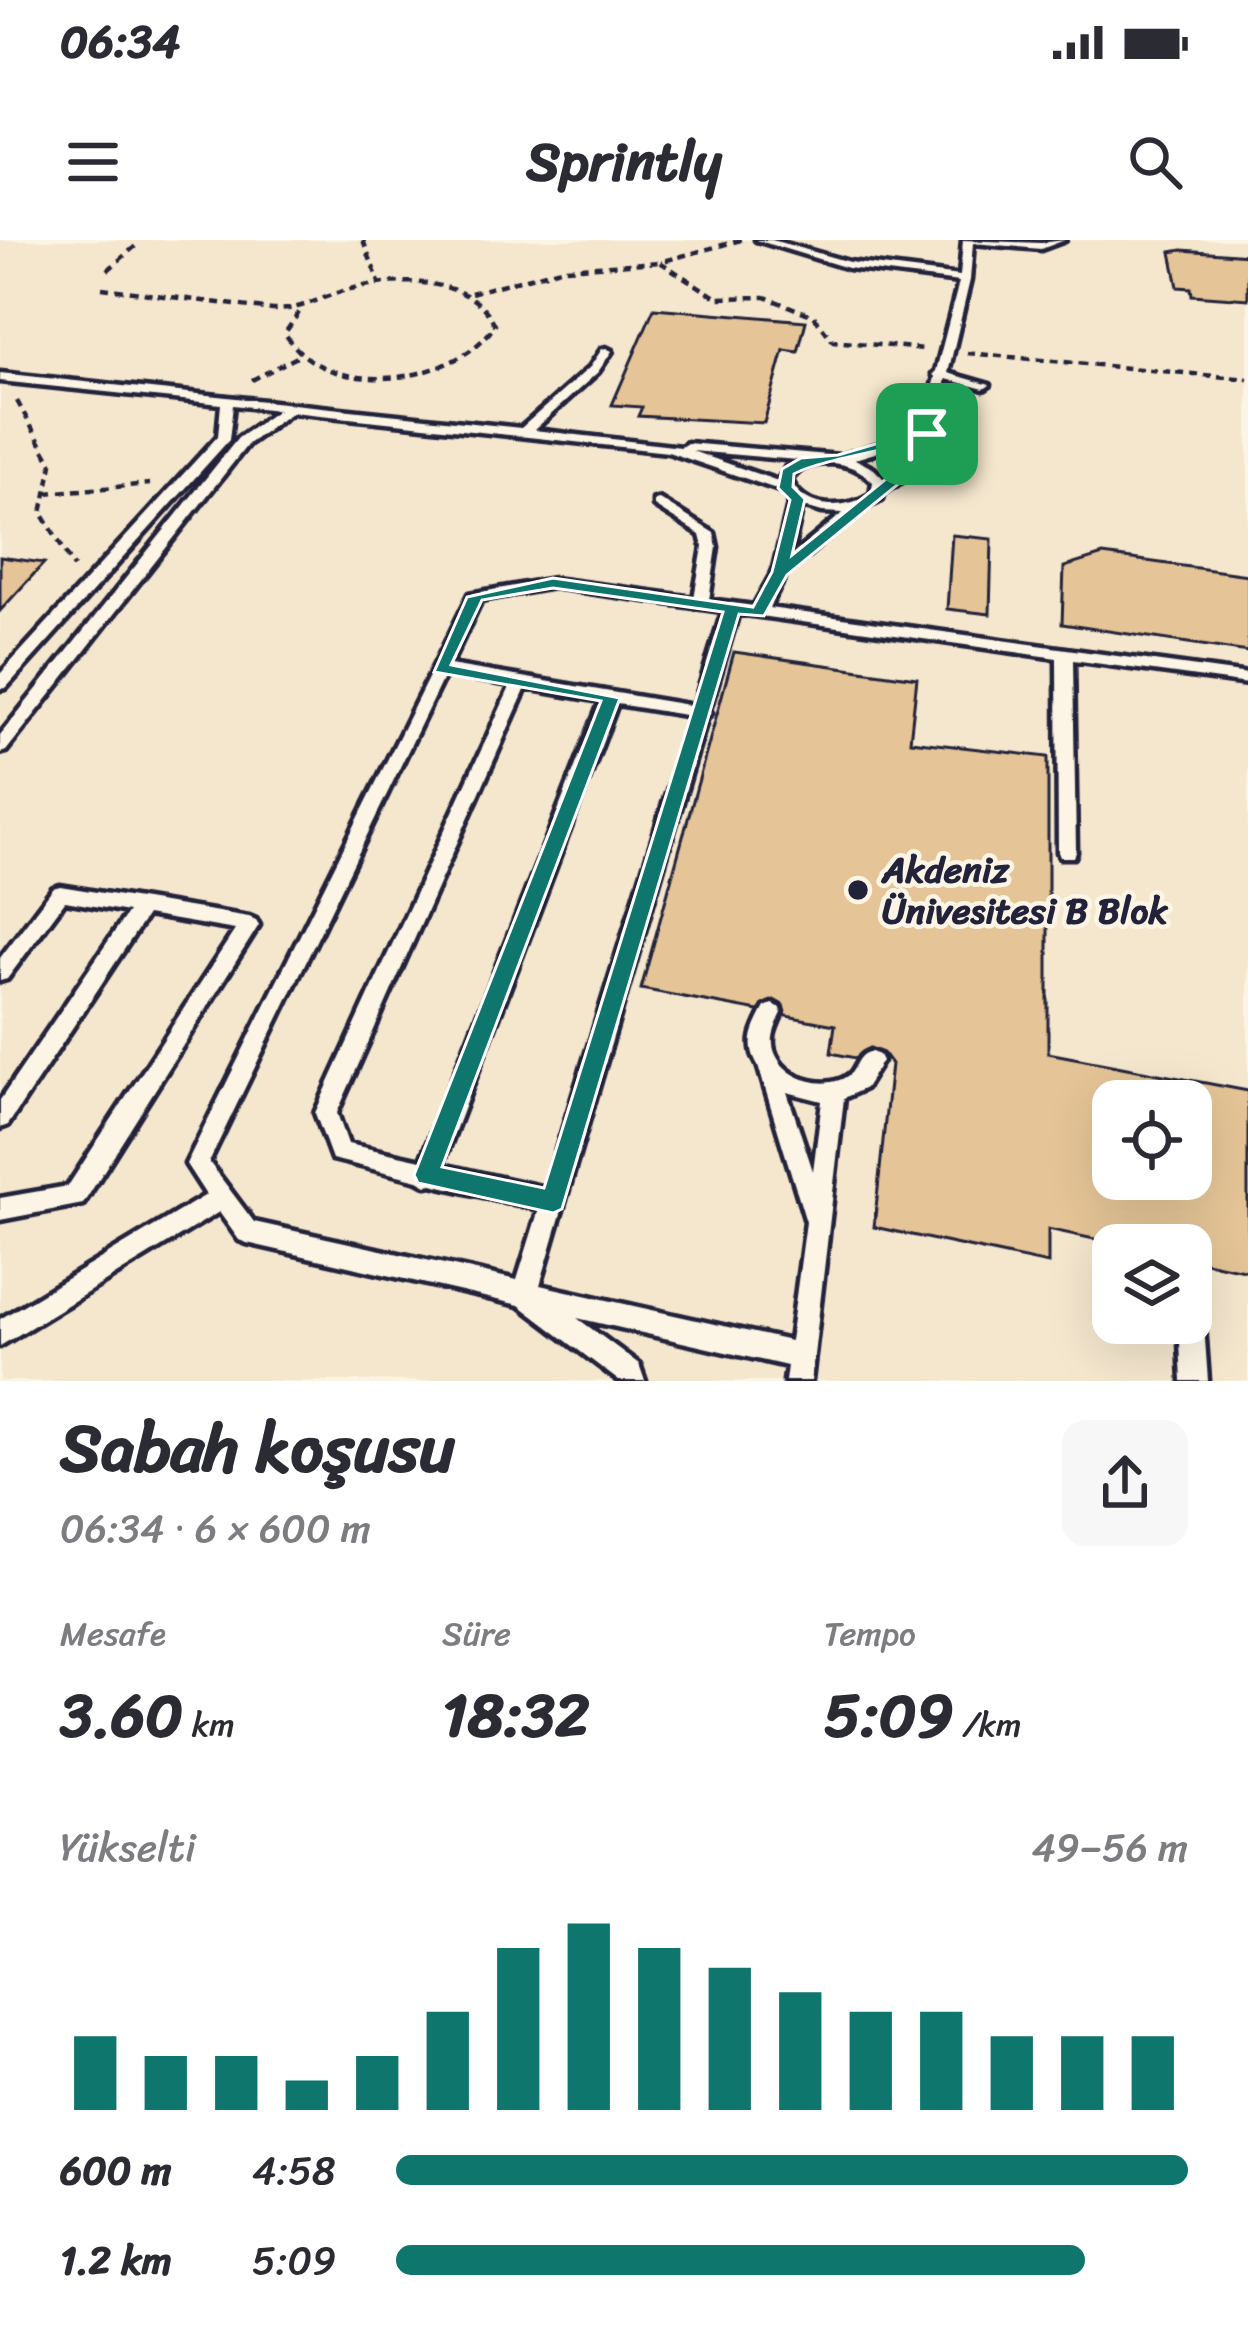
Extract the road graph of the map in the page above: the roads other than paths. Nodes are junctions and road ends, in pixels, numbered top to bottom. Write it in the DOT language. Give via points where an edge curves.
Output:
graph roads {
  1 [pos="761,240"];
  2 [pos="969,240"];
  3 [pos="1060,240"];
  4 [pos="1039,243"];
  5 [pos="965,280"];
  6 [pos="606,351"];
  7 [pos="939,374"];
  8 [pos="2,377"];
  9 [pos="984,385"];
  10 [pos="227,401"];
  11 [pos="291,407"];
  12 [pos="524,432"];
  13 [pos="927,434"];
  14 [pos="670,448"];
  15 [pos="819,459"];
  16 [pos="838,460"];
  17 [pos="880,490"];
  18 [pos="791,494"];
  19 [pos="659,503"];
  20 [pos="861,506"];
  21 [pos="780,572"];
  22 [pos="701,604"];
  23 [pos="732,608"];
  24 [pos="758,612"];
  25 [pos="1065,654"];
  26 [pos="440,668"];
  27 [pos="1248,679"];
  28 [pos="521,682"];
  29 [pos="0,684"];
  30 [pos="611,698"];
  31 [pos="703,713"];
  32 [pos="0,747"];
  33 [pos="1067,852"];
  34 [pos="142,907"];
  35 [pos="0,973"];
  36 [pos="772,1013"];
  37 [pos="871,1060"];
  38 [pos="766,1063"];
  39 [pos="835,1091"];
  40 [pos="0,1118"];
  41 [pos="427,1175"];
  42 [pos="221,1198"];
  43 [pos="553,1201"];
  44 [pos="0,1209"];
  45 [pos="818,1222"];
  46 [pos="525,1294"];
  47 [pos="0,1333"];
  48 [pos="1193,1344"];
  49 [pos="800,1368"];
  50 [pos="632,1381"];
  51 [pos="1195,1381"];
  1 -- 5 [label="lane" via="848,265"];
  2 -- 4 [label="lane"];
  2 -- 5 [label="lane"];
  3 -- 4 [label="lane"];
  5 -- 7 [label="lane"];
  6 -- 12 [label="lane"];
  7 -- 9 [label="lane"];
  7 -- 13 [label="lane"];
  8 -- 10 [label="lane"];
  10 -- 11 [label="lane"];
  10 -- 29 [label="lane" via="224,437"];
  11 -- 12 [label="lane"];
  11 -- 32 [label="lane" via="243,441"];
  12 -- 14 [label="lane"];
  13 -- 16 [label="lane"];
  13 -- 17 [label="lane"];
  14 -- 15 [label="lane" via="712,445"];
  14 -- 18 [label="lane"];
  15 -- 16 [label="lane"];
  15 -- 18 [label="lane" via="795,466 784,480"];
  16 -- 17 [label="lane" via="865,467"];
  17 -- 20 [label="lane"];
  18 -- 20 [label="lane" via="835,509"];
  18 -- 21 [label="lane"];
  19 -- 22 [label="lane" via="707,533"];
  20 -- 21 [label="lane"];
  21 -- 24 [label="lane"];
  22 -- 23 [label="lane"];
  22 -- 26 [label="lane" via="553,583 475,597"];
  23 -- 24 [label="lane"];
  23 -- 31 [label="lane"];
  24 -- 25 [label="lane"];
  25 -- 27 [label="lane"];
  25 -- 33 [label="lane"];
  26 -- 28 [label="lane"];
  26 -- 42 [label="lane" via="196,1164"];
  28 -- 30 [label="lane"];
  28 -- 41 [label="lane" via="326,1113 340,1152"];
  30 -- 31 [label="lane"];
  30 -- 41 [label="lane"];
  31 -- 43 [label="lane"];
  34 -- 35 [label="lane" via="60,892"];
  34 -- 40 [label="lane"];
  34 -- 44 [label="lane" via="250,926 75,1196"];
  36 -- 38 [label="lane" via="760,1031"];
  37 -- 39 [label="lane" via="862,1078"];
  38 -- 39 [label="lane" via="793,1086"];
  38 -- 45 [label="lane"];
  39 -- 45 [label="lane"];
  41 -- 43 [label="lane"];
  42 -- 46 [label="lane" via="247,1232"];
  42 -- 47 [label="lane"];
  43 -- 46 [label="lane"];
  45 -- 49 [label="lane"];
  46 -- 49 [label="lane"];
  46 -- 50 [label="lane"];
  48 -- 51 [label="lane"];
}
